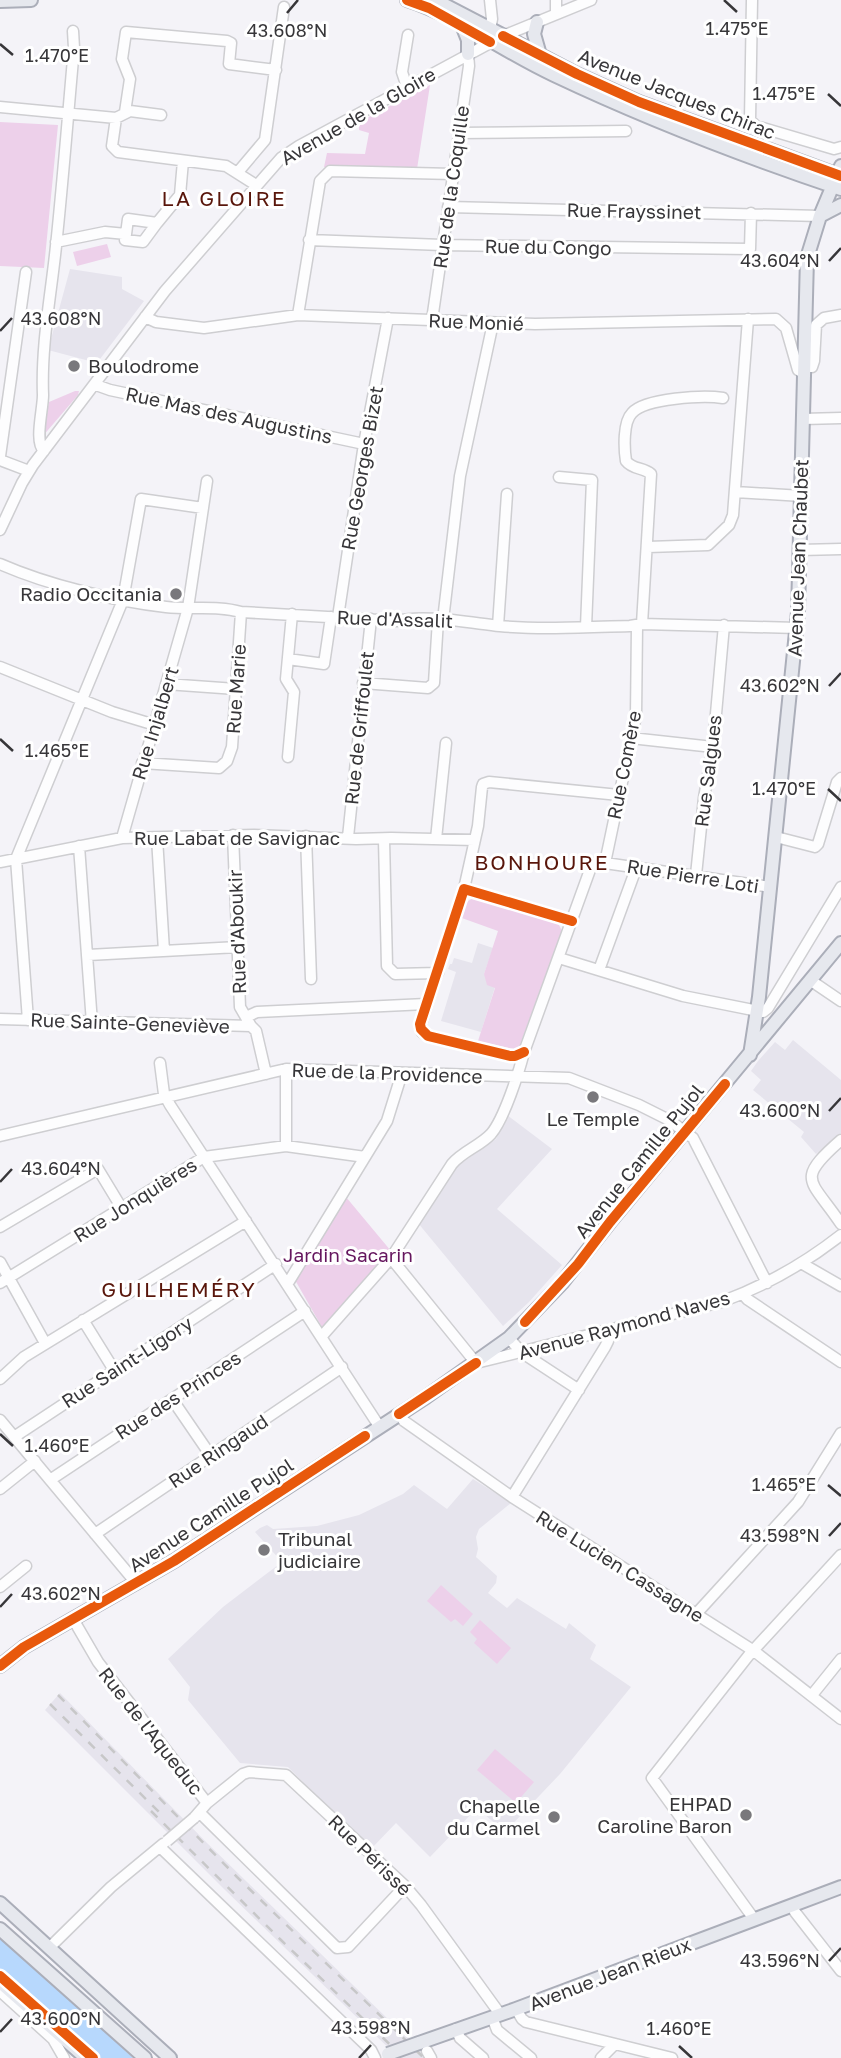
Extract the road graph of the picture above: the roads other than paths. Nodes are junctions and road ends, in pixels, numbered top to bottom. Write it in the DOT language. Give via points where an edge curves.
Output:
graph roads {
  1 [pos="31,0"];
  2 [pos="407,0"];
  3 [pos="435,0"];
  4 [pos="490,0"];
  5 [pos="556,0"];
  6 [pos="591,0"];
  7 [pos="752,0"];
  8 [pos="0,1"];
  9 [pos="284,7"];
  10 [pos="556,14"];
  11 [pos="537,22"];
  12 [pos="462,25"];
  13 [pos="73,31"];
  14 [pos="408,35"];
  15 [pos="490,35"];
  16 [pos="503,36"];
  17 [pos="468,54"];
  18 [pos="540,55"];
  19 [pos="276,70"];
  20 [pos="407,87"];
  21 [pos="0,107"];
  22 [pos="68,112"];
  23 [pos="121,115"];
  24 [pos="162,115"];
  25 [pos="626,131"];
  26 [pos="459,133"];
  27 [pos="824,146"];
  28 [pos="841,147"];
  29 [pos="183,161"];
  30 [pos="238,172"];
  31 [pos="453,174"];
  32 [pos="836,177"];
  33 [pos="256,186"];
  34 [pos="841,205"];
  35 [pos="448,207"];
  36 [pos="751,213"];
  37 [pos="820,216"];
  38 [pos="157,223"];
  39 [pos="126,234"];
  40 [pos="309,240"];
  41 [pos="56,242"];
  42 [pos="442,245"];
  43 [pos="26,272"];
  44 [pos="298,315"];
  45 [pos="841,315"];
  46 [pos="145,317"];
  47 [pos="388,318"];
  48 [pos="748,319"];
  49 [pos="432,320"];
  50 [pos="493,323"];
  51 [pos="798,349"];
  52 [pos="803,370"];
  53 [pos="96,385"];
  54 [pos="732,398"];
  55 [pos="841,418"];
  56 [pos="803,419"];
  57 [pos="363,443"];
  58 [pos="44,451"];
  59 [pos="0,458"];
  60 [pos="29,471"];
  61 [pos="559,477"];
  62 [pos="207,481"];
  63 [pos="735,489"];
  64 [pos="802,492"];
  65 [pos="507,494"];
  66 [pos="203,508"];
  67 [pos="0,530"];
  68 [pos="648,547"];
  69 [pos="841,549"];
  70 [pos="800,550"];
  71 [pos="0,564"];
  72 [pos="123,600"];
  73 [pos="188,608"];
  74 [pos="241,612"];
  75 [pos="292,614"];
  76 [pos="335,617"];
  77 [pos="371,619"];
  78 [pos="441,620"];
  79 [pos="640,625"];
  80 [pos="724,625"];
  81 [pos="498,626"];
  82 [pos="586,627"];
  83 [pos="797,628"];
  84 [pos="288,659"];
  85 [pos="0,667"];
  86 [pos="363,683"];
  87 [pos="166,684"];
  88 [pos="236,689"];
  89 [pos="82,701"];
  90 [pos="155,725"];
  91 [pos="631,738"];
  92 [pos="446,743"];
  93 [pos="713,747"];
  94 [pos="288,757"];
  95 [pos="142,763"];
  96 [pos="841,778"];
  97 [pos="619,795"];
  98 [pos="233,835"];
  99 [pos="306,836"];
  100 [pos="776,836"];
  101 [pos="348,837"];
  102 [pos="122,838"];
  103 [pos="157,838"];
  104 [pos="436,839"];
  105 [pos="384,840"];
  106 [pos="475,840"];
  107 [pos="79,846"];
  108 [pos="16,859"];
  109 [pos="0,862"];
  110 [pos="605,863"];
  111 [pos="637,866"];
  112 [pos="696,875"];
  113 [pos="771,887"];
  114 [pos="841,887"];
  115 [pos="464,890"];
  116 [pos="572,921"];
  117 [pos="841,943"];
  118 [pos="238,947"];
  119 [pos="164,951"];
  120 [pos="88,955"];
  121 [pos="559,958"];
  122 [pos="598,970"];
  123 [pos="438,973"];
  124 [pos="311,979"];
  125 [pos="810,980"];
  126 [pos="841,1001"];
  127 [pos="426,1004"];
  128 [pos="760,1012"];
  129 [pos="0,1019"];
  130 [pos="28,1020"];
  131 [pos="248,1022"];
  132 [pos="92,1023"];
  133 [pos="776,1023"];
  134 [pos="524,1052"];
  135 [pos="750,1055"];
  136 [pos="160,1063"];
  137 [pos="286,1069"];
  138 [pos="402,1073"];
  139 [pos="266,1074"];
  140 [pos="517,1077"];
  141 [pos="166,1097"];
  142 [pos="685,1131"];
  143 [pos="0,1136"];
  144 [pos="841,1140"];
  145 [pos="286,1146"];
  146 [pos="204,1157"];
  147 [pos="365,1157"];
  148 [pos="121,1208"];
  149 [pos="246,1220"];
  150 [pos="841,1224"];
  151 [pos="0,1227"];
  152 [pos="841,1235"];
  153 [pos="391,1258"];
  154 [pos="0,1262"];
  155 [pos="276,1264"];
  156 [pos="801,1264"];
  157 [pos="4,1280"];
  158 [pos="288,1283"];
  159 [pos="766,1283"];
  160 [pos="841,1286"];
  161 [pos="743,1294"];
  162 [pos="305,1311"];
  163 [pos="83,1320"];
  164 [pos="608,1330"];
  165 [pos="322,1336"];
  166 [pos="509,1338"];
  167 [pos="45,1343"];
  168 [pos="521,1352"];
  169 [pos="841,1362"];
  170 [pos="476,1363"];
  171 [pos="341,1367"];
  172 [pos="114,1370"];
  173 [pos="0,1379"];
  174 [pos="579,1390"];
  175 [pos="172,1399"];
  176 [pos="399,1414"];
  177 [pos="0,1420"];
  178 [pos="379,1426"];
  179 [pos="14,1437"];
  180 [pos="840,1437"];
  181 [pos="211,1456"];
  182 [pos="35,1461"];
  183 [pos="50,1480"];
  184 [pos="0,1489"];
  185 [pos="512,1497"];
  186 [pos="95,1534"];
  187 [pos="841,1555"];
  188 [pos="26,1566"];
  189 [pos="2,1581"];
  190 [pos="137,1584"];
  191 [pos="696,1614"];
  192 [pos="73,1619"];
  193 [pos="754,1651"];
  194 [pos="841,1659"];
  195 [pos="1,1665"];
  196 [pos="812,1695"];
  197 [pos="841,1718"];
  198 [pos="207,1803"];
  199 [pos="197,1815"];
  200 [pos="164,1844"];
  201 [pos="405,1886"];
  202 [pos="841,1887"];
  203 [pos="0,1903"];
  204 [pos="792,1905"];
  205 [pos="754,1919"];
  206 [pos="0,1929"];
  207 [pos="50,1947"];
  208 [pos="841,1970"];
  209 [pos="0,1982"];
  210 [pos="0,1991"];
  211 [pos="516,2009"];
  212 [pos="496,2016"];
  213 [pos="456,2029"];
  214 [pos="615,2044"];
  215 [pos="426,2050"];
  216 [pos="380,2057"];
  217 [pos="64,2058"];
  218 [pos="86,2058"];
  219 [pos="145,2058"];
  220 [pos="170,2058"];
  221 [pos="483,2058"];
  222 [pos="531,2058"];
  223 [pos="601,2058"];
  224 [pos="672,2058"];
  1 -- 8 [label="main road"];
  2 -- 12 [label="main road, Avenue Jacques Chirac"];
  3 -- 15 [label="main road, Avenue Jacques Chirac"];
  4 -- 15 [label="street"];
  5 -- 10 [label="street"];
  6 -- 10 [label="street"];
  7 -- 27 [label="street" via="750,120 756,126"];
  9 -- 19 [label="street"];
  10 -- 11 [label="street"];
  11 -- 16 [label="street"];
  11 -- 18 [label="main road" via="534,34"];
  12 -- 15 [label="main road, Avenue Jacques Chirac"];
  12 -- 17 [label="main road"];
  13 -- 22 [label="street"];
  14 -- 20 [label="street" via="402,72"];
  15 -- 16 [label="main road, Avenue Jacques Chirac"];
  15 -- 17 [label="street, Avenue de la Gloire"];
  15 -- 32 [label="main road, Avenue Jacques Chirac" via="545,71 640,114"];
  16 -- 18 [label="main road, Avenue Jacques Chirac"];
  17 -- 20 [label="street, Avenue de la Gloire"];
  17 -- 26 [label="street, Rue de la Coquille"];
  18 -- 32 [label="main road, Avenue Jacques Chirac" via="639,102"];
  19 -- 23 [label="street" via="229,64 231,43 126,32 122,59 130,79"];
  19 -- 30 [label="street" via="265,140"];
  20 -- 33 [label="street, Avenue de la Gloire" via="292,150"];
  21 -- 22 [label="street"];
  22 -- 23 [label="street"];
  22 -- 41 [label="street"];
  23 -- 24 [label="street"];
  23 -- 29 [label="street" via="114,150"];
  25 -- 26 [label="street"];
  26 -- 31 [label="street, Rue de la Coquille"];
  27 -- 28 [label="street"];
  27 -- 32 [label="street"];
  29 -- 30 [label="street" via="226,166"];
  29 -- 38 [label="street" via="180,195"];
  30 -- 33 [label="street"];
  31 -- 35 [label="street, Rue de la Coquille"];
  31 -- 40 [label="street" via="330,171 320,181"];
  32 -- 37 [label="main road, Avenue Jean Chaubet"];
  33 -- 46 [label="street, Avenue de la Gloire"];
  34 -- 37 [label="main road"];
  35 -- 36 [label="street, Rue Frayssinet"];
  35 -- 42 [label="street, Rue de la Coquille"];
  36 -- 37 [label="street, Rue Frayssinet"];
  36 -- 42 [label="street, Rue du Congo" via="750,249"];
  37 -- 51 [label="main road, Avenue Jean Chaubet" via="807,258"];
  38 -- 39 [label="street" via="128,219"];
  38 -- 39 [label="street" via="143,242 125,240"];
  39 -- 41 [label="street" via="105,232"];
  40 -- 42 [label="street, Rue du Congo"];
  40 -- 44 [label="street"];
  41 -- 58 [label="street" via="42,359 43,414 38,440"];
  42 -- 49 [label="street, Rue de la Coquille"];
  43 -- 59 [label="street"];
  44 -- 46 [label="street, Rue Monié" via="204,328"];
  44 -- 47 [label="street, Rue Monié"];
  45 -- 52 [label="street" via="824,318 816,325 814,361"];
  46 -- 53 [label="street, Avenue de la Gloire"];
  47 -- 49 [label="street, Rue Monié"];
  47 -- 57 [label="street, Rue Georges Bizet"];
  48 -- 50 [label="street, Rue Monié"];
  48 -- 51 [label="street, Rue Monié" via="781,321"];
  48 -- 54 [label="street"];
  49 -- 50 [label="street, Rue Monié"];
  50 -- 78 [label="street" via="460,476"];
  51 -- 52 [label="main road, Avenue Jean Chaubet"];
  52 -- 56 [label="main road, Avenue Jean Chaubet"];
  53 -- 57 [label="street, Rue Mas des Augustins"];
  53 -- 58 [label="street, Avenue de la Gloire"];
  54 -- 63 [label="street"];
  54 -- 68 [label="street, Rue Comère" via="688,396 638,408 629,416 626,461 651,474"];
  55 -- 56 [label="street"];
  56 -- 64 [label="main road, Avenue Jean Chaubet"];
  57 -- 76 [label="street, Rue Georges Bizet"];
  58 -- 60 [label="street, Avenue de la Gloire"];
  59 -- 60 [label="street"];
  60 -- 67 [label="street, Avenue de la Gloire"];
  61 -- 82 [label="street" via="592,480"];
  62 -- 66 [label="street, Rue Injalbert"];
  63 -- 64 [label="street"];
  63 -- 68 [label="street" via="732,520 708,545"];
  64 -- 70 [label="main road, Avenue Jean Chaubet"];
  65 -- 81 [label="street"];
  66 -- 72 [label="street" via="141,499"];
  66 -- 73 [label="street, Rue Injalbert"];
  68 -- 79 [label="street, Rue Comère"];
  69 -- 70 [label="street"];
  70 -- 83 [label="main road, Avenue Jean Chaubet"];
  71 -- 72 [label="street, Rue d'Assalit"];
  72 -- 73 [label="street, Rue d'Assalit"];
  72 -- 89 [label="street"];
  73 -- 74 [label="street, Rue d'Assalit"];
  73 -- 87 [label="street, Rue Injalbert"];
  74 -- 75 [label="street, Rue d'Assalit"];
  74 -- 88 [label="street, Rue Marie"];
  75 -- 76 [label="street, Rue d'Assalit"];
  75 -- 84 [label="street"];
  76 -- 77 [label="street, Rue d'Assalit"];
  76 -- 84 [label="street, Rue Georges Bizet" via="324,664"];
  77 -- 78 [label="street, Rue d'Assalit"];
  77 -- 86 [label="street, Rue de Griffoulet"];
  78 -- 81 [label="street, Rue d'Assalit"];
  78 -- 86 [label="street" via="432,687"];
  79 -- 80 [label="street, Rue d'Assalit"];
  79 -- 82 [label="street, Rue d'Assalit"];
  79 -- 91 [label="street, Rue Comère"];
  80 -- 83 [label="street, Rue d'Assalit"];
  80 -- 93 [label="street, Rue Salgues"];
  81 -- 82 [label="street, Rue d'Assalit"];
  83 -- 100 [label="main road, Avenue Jean Chaubet"];
  84 -- 94 [label="street" via="286,679 294,692"];
  85 -- 89 [label="street"];
  86 -- 101 [label="street, Rue de Griffoulet"];
  87 -- 88 [label="street"];
  87 -- 90 [label="street, Rue Injalbert"];
  88 -- 95 [label="street, Rue Marie" via="232,747 222,767"];
  89 -- 90 [label="street"];
  89 -- 108 [label="street"];
  90 -- 95 [label="street, Rue Injalbert"];
  91 -- 93 [label="street"];
  91 -- 97 [label="street, Rue Comère"];
  92 -- 104 [label="street"];
  93 -- 112 [label="street, Rue Salgues"];
  95 -- 102 [label="street, Rue Injalbert"];
  96 -- 100 [label="street" via="818,844"];
  97 -- 106 [label="street" via="486,782"];
  97 -- 110 [label="street, Rue Comère"];
  98 -- 99 [label="street, Rue Labat de Savignac"];
  98 -- 103 [label="street, Rue Labat de Savignac"];
  98 -- 118 [label="street, Rue d'Aboukir"];
  99 -- 101 [label="street, Rue Labat de Savignac"];
  99 -- 124 [label="street"];
  100 -- 113 [label="main road, Avenue Jean Chaubet"];
  101 -- 105 [label="street, Rue Labat de Savignac"];
  102 -- 103 [label="street, Rue Labat de Savignac"];
  102 -- 107 [label="street, Rue Labat de Savignac"];
  103 -- 119 [label="street"];
  104 -- 105 [label="street, Rue Labat de Savignac"];
  104 -- 106 [label="street, Rue Labat de Savignac"];
  105 -- 123 [label="street" via="387,966 395,974"];
  106 -- 115 [label="street"];
  107 -- 108 [label="street, Rue Labat de Savignac"];
  107 -- 120 [label="street"];
  108 -- 109 [label="street, Rue Labat de Savignac"];
  108 -- 130 [label="street"];
  110 -- 111 [label="street, Rue Pierre Loti"];
  110 -- 116 [label="street, Rue Pierre Loti" via="591,867"];
  111 -- 112 [label="street, Rue Pierre Loti"];
  111 -- 122 [label="street"];
  112 -- 113 [label="street, Rue Pierre Loti"];
  113 -- 128 [label="main road, Avenue Jean Chaubet"];
  114 -- 128 [label="street"];
  115 -- 116 [label="street"];
  115 -- 123 [label="street"];
  116 -- 121 [label="street"];
  117 -- 125 [label="main road, Avenue Camille Pujol"];
  118 -- 119 [label="street"];
  118 -- 131 [label="street, Rue d'Aboukir" via="240,1007"];
  119 -- 120 [label="street"];
  120 -- 132 [label="street"];
  121 -- 122 [label="street"];
  121 -- 134 [label="street"];
  122 -- 128 [label="street" via="683,996"];
  123 -- 127 [label="street"];
  125 -- 126 [label="street"];
  125 -- 133 [label="main road, Avenue Camille Pujol"];
  127 -- 131 [label="street" via="257,1012"];
  127 -- 134 [label="street" via="420,1027 425,1035 510,1056"];
  128 -- 133 [label="main road" via="759,1022"];
  128 -- 135 [label="main road, Avenue Jean Chaubet"];
  129 -- 130 [label="street, Rue Sainte-Geneviève"];
  130 -- 132 [label="street, Rue Sainte-Geneviève"];
  131 -- 132 [label="street, Rue Sainte-Geneviève"];
  131 -- 139 [label="street, Rue Sainte-Geneviève" via="256,1031"];
  133 -- 135 [label="main road, Avenue Camille Pujol"];
  134 -- 140 [label="street"];
  135 -- 142 [label="main road, Avenue Camille Pujol"];
  136 -- 141 [label="street"];
  137 -- 138 [label="street, Rue de la Providence"];
  137 -- 139 [label="street, Rue de la Providence"];
  137 -- 145 [label="street"];
  138 -- 140 [label="street, Rue de la Providence"];
  138 -- 147 [label="street" via="392,1111"];
  139 -- 141 [label="street, Rue de la Providence"];
  140 -- 142 [label="street, Rue de la Providence" via="578,1080 639,1105"];
  140 -- 153 [label="street" via="492,1133 452,1164"];
  141 -- 143 [label="street, Rue de la Providence"];
  141 -- 146 [label="street"];
  142 -- 159 [label="street" via="693,1138"];
  142 -- 166 [label="main road, Avenue Camille Pujol" via="562,1283"];
  144 -- 150 [label="street" via="816,1162 811,1175"];
  145 -- 146 [label="street, Rue Jonquières"];
  145 -- 147 [label="street, Rue Jonquières"];
  146 -- 148 [label="street, Rue Jonquières"];
  146 -- 149 [label="street"];
  147 -- 158 [label="street"];
  148 -- 151 [label="street" via="98,1168"];
  148 -- 157 [label="street, Rue Jonquières"];
  149 -- 155 [label="street"];
  149 -- 163 [label="street"];
  152 -- 156 [label="street, Avenue Raymond Naves"];
  153 -- 165 [label="street"];
  153 -- 170 [label="street"];
  154 -- 157 [label="street"];
  155 -- 158 [label="street"];
  155 -- 172 [label="street, Rue Saint-Ligory"];
  156 -- 159 [label="street, Avenue Raymond Naves"];
  156 -- 160 [label="street"];
  157 -- 167 [label="street"];
  158 -- 162 [label="street"];
  159 -- 161 [label="street, Avenue Raymond Naves"];
  161 -- 164 [label="street, Avenue Raymond Naves"];
  161 -- 169 [label="street"];
  162 -- 165 [label="street"];
  162 -- 175 [label="street, Rue des Princes"];
  163 -- 167 [label="street"];
  163 -- 172 [label="street"];
  164 -- 168 [label="street, Avenue Raymond Naves"];
  164 -- 174 [label="street" via="608,1341"];
  165 -- 171 [label="street"];
  166 -- 168 [label="street"];
  166 -- 170 [label="main road, Avenue Camille Pujol"];
  167 -- 173 [label="street"];
  168 -- 170 [label="street, Avenue Raymond Naves"];
  168 -- 174 [label="street"];
  170 -- 176 [label="main road, Avenue Camille Pujol"];
  171 -- 178 [label="street"];
  171 -- 181 [label="street, Rue Ringaud"];
  172 -- 179 [label="street, Rue Saint-Ligory"];
  174 -- 185 [label="street"];
  175 -- 181 [label="street"];
  175 -- 183 [label="street, Rue des Princes"];
  176 -- 178 [label="main road, Avenue Camille Pujol"];
  176 -- 185 [label="street, Rue Lucien Cassagne"];
  177 -- 179 [label="street"];
  178 -- 190 [label="main road, Avenue Camille Pujol"];
  179 -- 182 [label="street"];
  180 -- 191 [label="street" via="798,1502"];
  181 -- 186 [label="street, Rue Ringaud"];
  182 -- 183 [label="street"];
  182 -- 184 [label="street"];
  183 -- 186 [label="street"];
  185 -- 191 [label="street, Rue Lucien Cassagne"];
  186 -- 190 [label="street"];
  187 -- 193 [label="street"];
  188 -- 189 [label="street"];
  190 -- 192 [label="main road, Avenue Camille Pujol"];
  191 -- 193 [label="street, Rue Lucien Cassagne"];
  192 -- 195 [label="main road, Avenue Camille Pujol"];
  192 -- 198 [label="street, Rue de l'Aqueduc" via="98,1662"];
  193 -- 196 [label="street, Rue Lucien Cassagne"];
  193 -- 205 [label="street" via="652,1778"];
  194 -- 196 [label="street"];
  196 -- 197 [label="street, Rue Lucien Cassagne"];
  198 -- 199 [label="street, Rue de l'Aqueduc"];
  198 -- 201 [label="street, Rue Périssé" via="249,1772 286,1775"];
  199 -- 200 [label="street, Rue de l'Aqueduc, bridge"];
  199 -- 201 [label="street" via="337,1948 348,1947"];
  200 -- 207 [label="street, Rue de l'Aqueduc" via="111,1887"];
  200 -- 216 [label="street"];
  201 -- 212 [label="street, Rue Périssé"];
  202 -- 204 [label="main road, Avenue Jean Rieux"];
  203 -- 207 [label="main road"];
  204 -- 205 [label="main road, Avenue Jean Rieux"];
  204 -- 208 [label="street"];
  205 -- 211 [label="main road, Avenue Jean Rieux"];
  206 -- 219 [label="main road"];
  207 -- 220 [label="main road"];
  209 -- 218 [label="main road"];
  210 -- 217 [label="street" via="53,2039"];
  211 -- 212 [label="main road, Avenue Jean Rieux"];
  211 -- 214 [label="street" via="526,2022"];
  212 -- 213 [label="main road, Avenue Jean Rieux"];
  212 -- 222 [label="street, Rue Périssé" via="497,2030"];
  213 -- 215 [label="main road, Avenue Jean Rieux"];
  213 -- 221 [label="street"];
  214 -- 223 [label="street"];
  214 -- 224 [label="street"];
  215 -- 216 [label="main road, Avenue Jean Rieux, bridge"];
}
